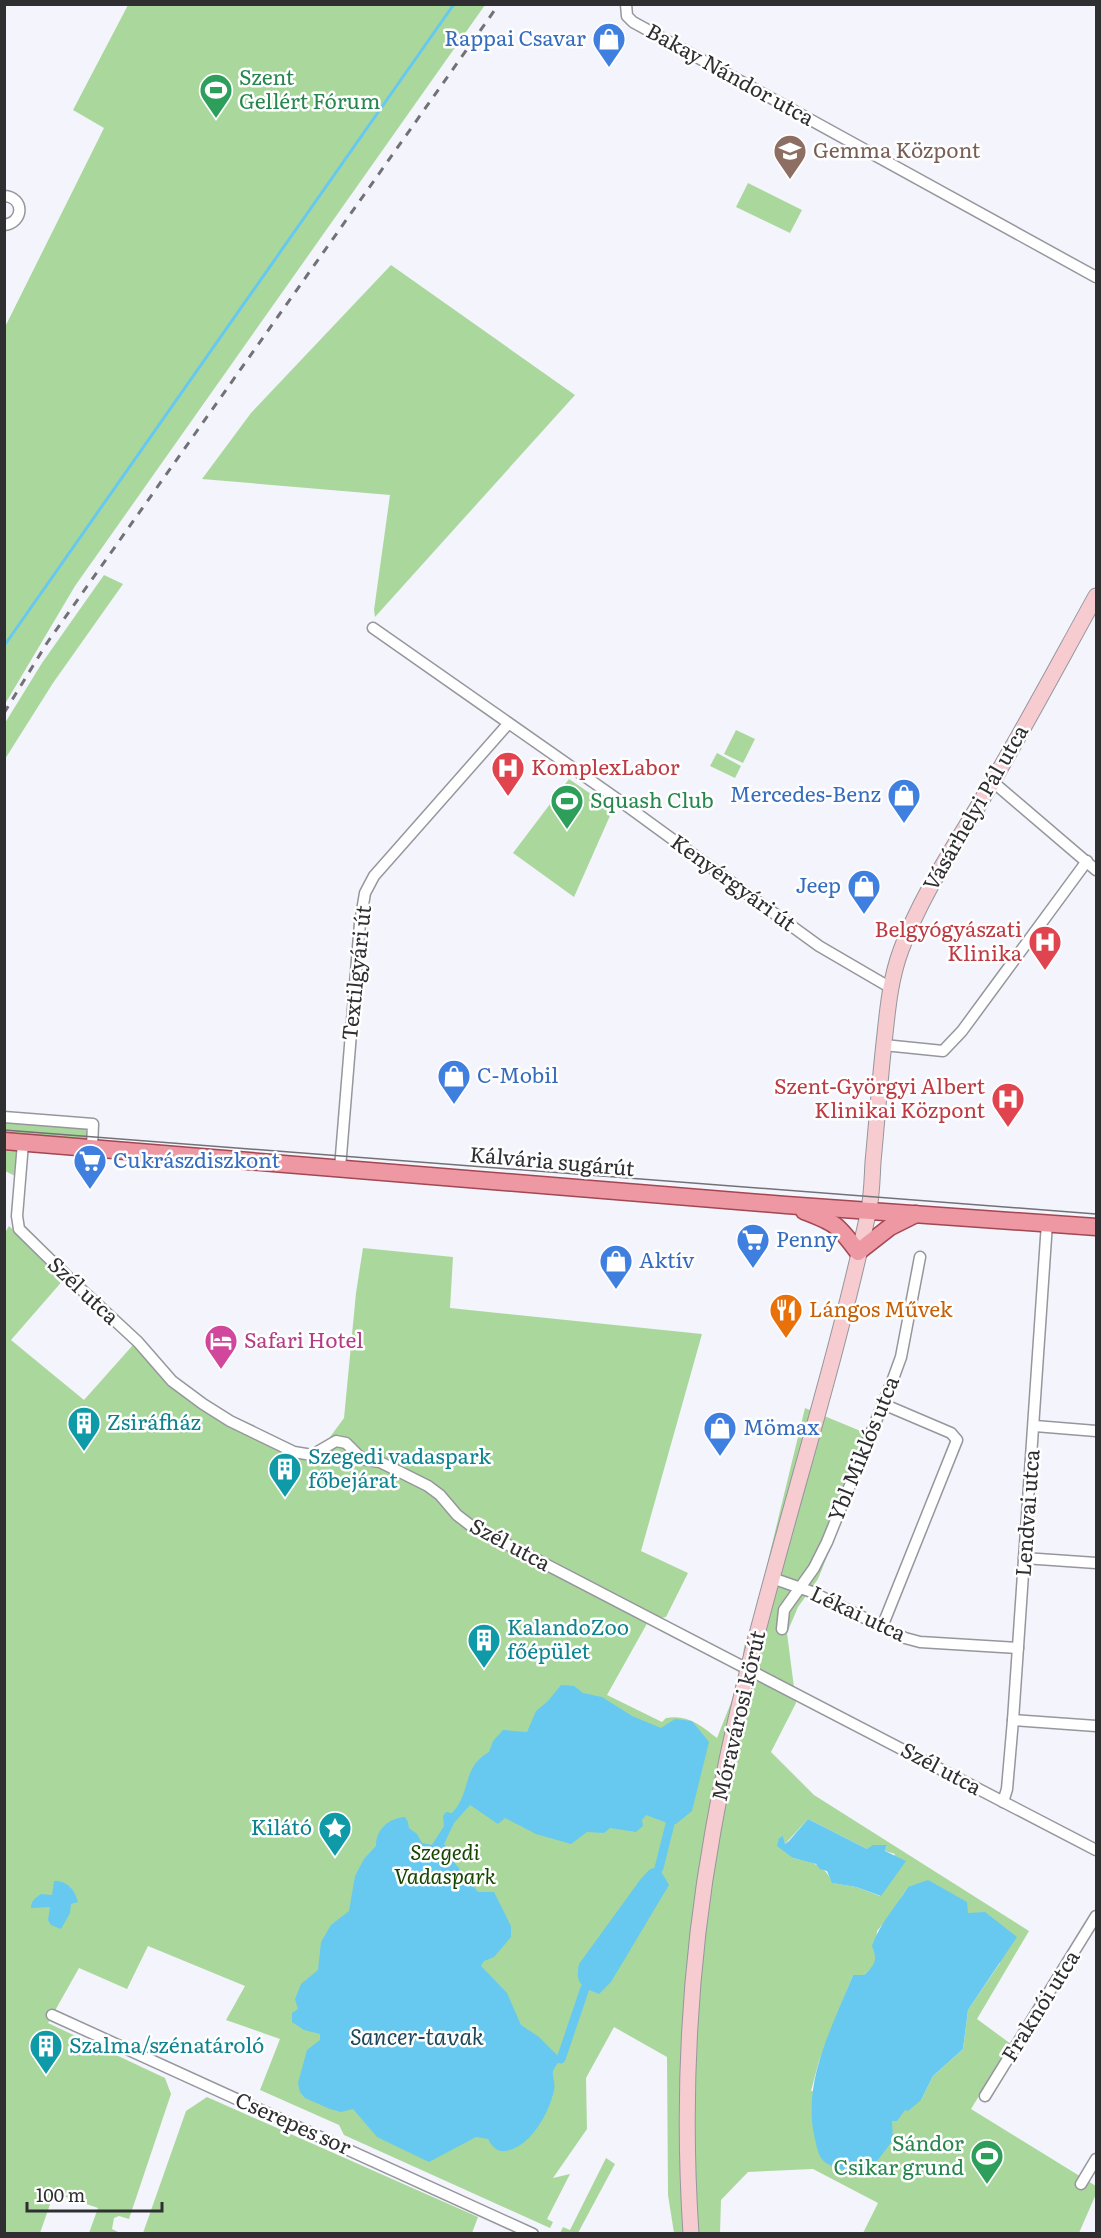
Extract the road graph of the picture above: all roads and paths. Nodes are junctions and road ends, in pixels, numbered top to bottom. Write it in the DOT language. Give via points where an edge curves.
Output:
graph roads {
  1 [pos="626,4"];
  2 [pos="4,196"];
  3 [pos="4,225"];
  4 [pos="1096,277"];
  5 [pos="1096,596"];
  6 [pos="373,628"];
  7 [pos="508,724"];
  8 [pos="993,782"];
  9 [pos="1087,861"];
  10 [pos="1096,870"];
  11 [pos="891,988"];
  12 [pos="884,1045"];
  13 [pos="4,1117"];
  14 [pos="4,1142"];
  15 [pos="23,1143"];
  16 [pos="92,1148"];
  17 [pos="340,1168"];
  18 [pos="786,1205"];
  19 [pos="869,1210"];
  20 [pos="918,1213"];
  21 [pos="1047,1223"];
  22 [pos="1096,1227"];
  23 [pos="858,1252"];
  24 [pos="920,1257"];
  25 [pos="883,1404"];
  26 [pos="1035,1426"];
  27 [pos="1096,1431"];
  28 [pos="1024,1558"];
  29 [pos="1096,1563"];
  30 [pos="772,1578"];
  31 [pos="800,1587"];
  32 [pos="882,1627"];
  33 [pos="782,1629"];
  34 [pos="1018,1648"];
  35 [pos="749,1670"];
  36 [pos="1013,1720"];
  37 [pos="1096,1726"];
  38 [pos="1004,1802"];
  39 [pos="1096,1850"];
  40 [pos="1096,1916"];
  41 [pos="52,2015"];
  42 [pos="985,2096"];
  43 [pos="1096,2159"];
  44 [pos="1081,2184"];
  45 [pos="533,2234"];
  46 [pos="691,2234"];
  1 -- 4 [label="street, Bakay Nándor utca" via="627,16 633,22"];
  2 -- 3 [label="street" via="17,201 21,210 13,224"];
  5 -- 8 [label="main road, Vásárhelyi Pál utca"];
  6 -- 7 [label="street, Kenyérgyári út"];
  7 -- 11 [label="street, Kenyérgyári út" via="819,946"];
  7 -- 17 [label="street, Textilgyári út" via="367,888 360,915"];
  8 -- 9 [label="street"];
  8 -- 11 [label="main road, Vásárhelyi Pál utca" via="914,918"];
  9 -- 10 [label="street"];
  9 -- 12 [label="street" via="944,1051"];
  11 -- 12 [label="main road, Vásárhelyi Pál utca"];
  12 -- 19 [label="main road, Vásárhelyi Pál utca"];
  13 -- 16 [label="street" via="93,1124"];
  14 -- 15 [label="main road, Kálvária sugárút"];
  15 -- 16 [label="main road, Kálvária sugárút"];
  15 -- 35 [label="street, Szél utca" via="18,1224 23,1234 138,1342 172,1381 203,1404 302,1455 317,1453 336,1441 346,1443 362,1459 380,1462 435,1490 470,1525"];
  16 -- 17 [label="main road, Kálvária sugárút"];
  17 -- 18 [label="main road, Kálvária sugárút"];
  18 -- 19 [label="main road, Kálvária sugárút"];
  18 -- 23 [label="main road" via="841,1228"];
  19 -- 20 [label="main road, Kálvária sugárút"];
  19 -- 23 [label="main road, Móravárosi körút"];
  20 -- 21 [label="main road, Kálvária sugárút"];
  20 -- 23 [label="main road" via="890,1227"];
  21 -- 22 [label="main road, Kálvária sugárút"];
  21 -- 26 [label="street, Lendvai utca"];
  23 -- 30 [label="main road, Móravárosi körút"];
  24 -- 25 [label="street, Ybl Miklós utca" via="901,1357"];
  25 -- 31 [label="street, Ybl Miklós utca" via="826,1542"];
  25 -- 32 [label="street" via="951,1433 957,1440"];
  26 -- 27 [label="street"];
  26 -- 28 [label="street, Lendvai utca"];
  28 -- 29 [label="street"];
  28 -- 34 [label="street, Lendvai utca"];
  30 -- 31 [label="street, Lékai utca"];
  30 -- 35 [label="main road, Móravárosi körút"];
  31 -- 32 [label="street, Lékai utca"];
  31 -- 33 [label="street, Ybl Miklós utca" via="784,1610"];
  32 -- 34 [label="street, Lékai utca" via="920,1642"];
  34 -- 36 [label="street, Lendvai utca"];
  35 -- 38 [label="street, Szél utca"];
  35 -- 46 [label="main road, Móravárosi körút" via="713,1830 700,1915 688,2077"];
  36 -- 37 [label="street"];
  36 -- 38 [label="street, Lendvai utca"];
  38 -- 39 [label="street, Szél utca"];
  40 -- 42 [label="street, Fraknói utca"];
  41 -- 45 [label="street, Cserepes sor"];
  43 -- 44 [label="street"];
}
